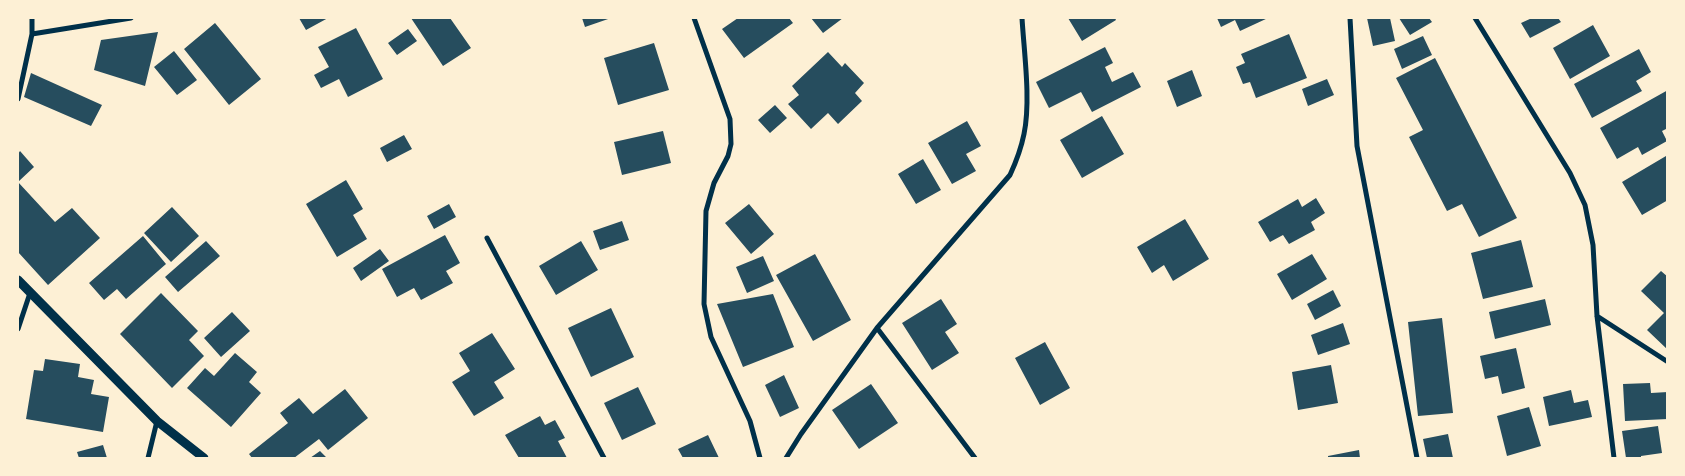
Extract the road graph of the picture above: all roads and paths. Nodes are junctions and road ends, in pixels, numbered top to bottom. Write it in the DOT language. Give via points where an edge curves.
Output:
graph roads {
  1 [pos="32,18"];
  2 [pos="131,18"];
  3 [pos="694,18"];
  4 [pos="1022,18"];
  5 [pos="1350,18"];
  6 [pos="1475,18"];
  7 [pos="32,34"];
  8 [pos="18,99"];
  9 [pos="487,238"];
  10 [pos="18,280"];
  11 [pos="30,293"];
  12 [pos="1597,316"];
  13 [pos="877,328"];
  14 [pos="18,329"];
  15 [pos="1668,362"];
  16 [pos="157,421"];
  17 [pos="148,458"];
  18 [pos="204,458"];
  19 [pos="604,458"];
  20 [pos="760,458"];
  21 [pos="786,458"];
  22 [pos="975,458"];
  23 [pos="1417,458"];
  24 [pos="1614,458"];
  1 -- 7 [label="street"];
  2 -- 7 [label="street"];
  3 -- 20 [label="street" via="730,119 732,134 728,156 714,183 706,211 704,304 710,336 750,421"];
  4 -- 13 [label="street" via="1027,111 1019,155 1010,175"];
  5 -- 23 [label="street" via="1357,146"];
  6 -- 12 [label="street" via="1570,173 1586,205 1593,245"];
  7 -- 8 [label="street"];
  9 -- 19 [label="street"];
  10 -- 11 [label="street"];
  11 -- 14 [label="street"];
  11 -- 16 [label="street"];
  12 -- 15 [label="street"];
  12 -- 24 [label="street"];
  13 -- 21 [label="street"];
  13 -- 22 [label="street"];
  16 -- 17 [label="street"];
  16 -- 18 [label="street"];
}
